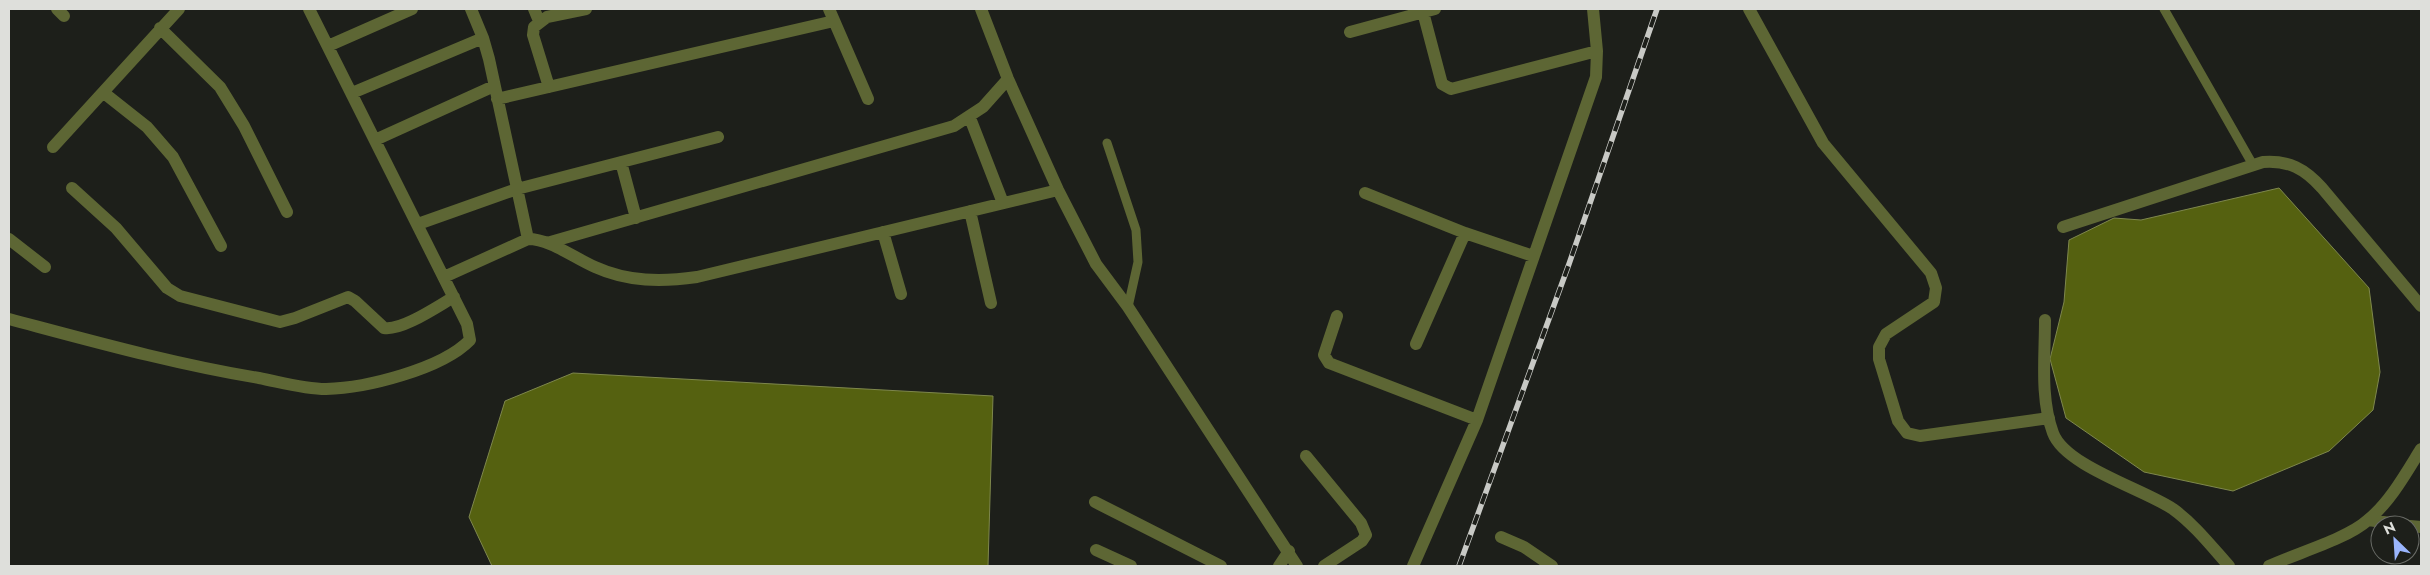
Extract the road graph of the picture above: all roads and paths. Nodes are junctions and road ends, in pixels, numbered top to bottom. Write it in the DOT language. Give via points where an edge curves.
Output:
graph roads {
  1 [pos="179,9"];
  2 [pos="309,9"];
  3 [pos="412,9"];
  4 [pos="471,9"];
  5 [pos="586,9"];
  6 [pos="829,9"];
  7 [pos="981,9"];
  8 [pos="1593,9"];
  9 [pos="1749,9"];
  10 [pos="2164,9"];
  11 [pos="1429,10"];
  12 [pos="537,15"];
  13 [pos="834,21"];
  14 [pos="160,28"];
  15 [pos="1350,32"];
  16 [pos="483,38"];
  17 [pos="328,46"];
  18 [pos="1597,52"];
  19 [pos="1008,79"];
  20 [pos="494,86"];
  21 [pos="549,87"];
  22 [pos="104,93"];
  23 [pos="352,93"];
  24 [pos="497,99"];
  25 [pos="868,99"];
  26 [pos="970,118"];
  27 [pos="718,136"];
  28 [pos="376,140"];
  29 [pos="1107,143"];
  30 [pos="53,148"];
  31 [pos="621,162"];
  32 [pos="2253,165"];
  33 [pos="72,188"];
  34 [pos="517,189"];
  35 [pos="1058,190"];
  36 [pos="1365,193"];
  37 [pos="1003,203"];
  38 [pos="970,211"];
  39 [pos="287,212"];
  40 [pos="636,218"];
  41 [pos="418,224"];
  42 [pos="2063,227"];
  43 [pos="883,232"];
  44 [pos="1465,233"];
  45 [pos="528,238"];
  46 [pos="9,239"];
  47 [pos="547,244"];
  48 [pos="222,246"];
  49 [pos="1533,256"];
  50 [pos="45,267"];
  51 [pos="444,277"];
  52 [pos="900,294"];
  53 [pos="454,297"];
  54 [pos="991,303"];
  55 [pos="2421,306"];
  56 [pos="1128,307"];
  57 [pos="1337,316"];
  58 [pos="9,319"];
  59 [pos="2045,320"];
  60 [pos="1416,344"];
  61 [pos="2049,418"];
  62 [pos="1477,420"];
  63 [pos="2421,449"];
  64 [pos="1306,456"];
  65 [pos="1095,502"];
  66 [pos="2368,520"];
  67 [pos="1501,537"];
  68 [pos="1096,550"];
  69 [pos="1289,551"];
  70 [pos="1132,566"];
  71 [pos="1221,566"];
  72 [pos="1279,566"];
  73 [pos="1297,566"];
  74 [pos="1324,566"];
  75 [pos="1413,566"];
  76 [pos="1552,566"];
  77 [pos="2229,566"];
  78 [pos="2269,566"];
  1 -- 14 [label="street"];
  2 -- 17 [label="street"];
  3 -- 17 [label="street"];
  4 -- 16 [label="street"];
  5 -- 12 [label="street"];
  6 -- 13 [label="street"];
  7 -- 19 [label="street"];
  8 -- 18 [label="street"];
  9 -- 61 [label="street" via="1823,142 1931,273 1936,288 1934,302 1886,334 1879,347 1879,359 1902,427 1907,433 1920,436"];
  10 -- 32 [label="lane"];
  11 -- 15 [label="street"];
  11 -- 18 [label="street" via="1442,84 1452,89"];
  12 -- 21 [label="street" via="534,35"];
  13 -- 21 [label="street"];
  13 -- 25 [label="street"];
  14 -- 22 [label="street"];
  14 -- 39 [label="street" via="220,87 244,126"];
  16 -- 20 [label="street"];
  16 -- 23 [label="street"];
  17 -- 23 [label="street"];
  18 -- 49 [label="street" via="1596,77"];
  19 -- 26 [label="street"];
  19 -- 35 [label="street"];
  20 -- 24 [label="street"];
  20 -- 28 [label="street"];
  21 -- 24 [label="street"];
  22 -- 30 [label="street"];
  22 -- 48 [label="street" via="147,127 173,157"];
  23 -- 28 [label="street"];
  24 -- 34 [label="street"];
  26 -- 37 [label="street"];
  26 -- 40 [label="street" via="954,126"];
  27 -- 31 [label="street"];
  28 -- 41 [label="street"];
  29 -- 56 [label="lane" via="1136,230 1138,262"];
  31 -- 34 [label="street"];
  31 -- 40 [label="street"];
  32 -- 42 [label="street"];
  32 -- 55 [label="street" via="2277,161 2292,164 2311,175"];
  33 -- 53 [label="street" via="121,234 167,288 195,302 280,322 348,297 384,328 390,329"];
  34 -- 41 [label="street"];
  34 -- 45 [label="street"];
  35 -- 37 [label="street"];
  35 -- 56 [label="street" via="1096,264"];
  36 -- 44 [label="street"];
  37 -- 38 [label="street"];
  38 -- 43 [label="street"];
  38 -- 54 [label="street"];
  40 -- 47 [label="street"];
  41 -- 51 [label="street"];
  43 -- 47 [label="street" via="670,281 627,278 596,268"];
  43 -- 52 [label="street"];
  44 -- 49 [label="street"];
  44 -- 60 [label="street"];
  45 -- 47 [label="street"];
  45 -- 51 [label="street"];
  46 -- 50 [label="street"];
  49 -- 62 [label="street"];
  51 -- 53 [label="street"];
  53 -- 58 [label="street" via="467,324 470,340 459,351 430,365 379,380 324,389 196,368"];
  56 -- 69 [label="street"];
  57 -- 62 [label="street" via="1325,346 1324,355 1329,363"];
  59 -- 61 [label="street"];
  61 -- 77 [label="street" via="2064,451 2174,510"];
  62 -- 75 [label="street"];
  63 -- 66 [label="street" via="2397,486"];
  64 -- 74 [label="street" via="1365,529 1366,535"];
  65 -- 71 [label="street"];
  66 -- 78 [label="street" via="2346,534"];
  67 -- 76 [label="street" via="1524,547"];
  68 -- 70 [label="street"];
  69 -- 72 [label="street"];
  69 -- 73 [label="street"];
}
